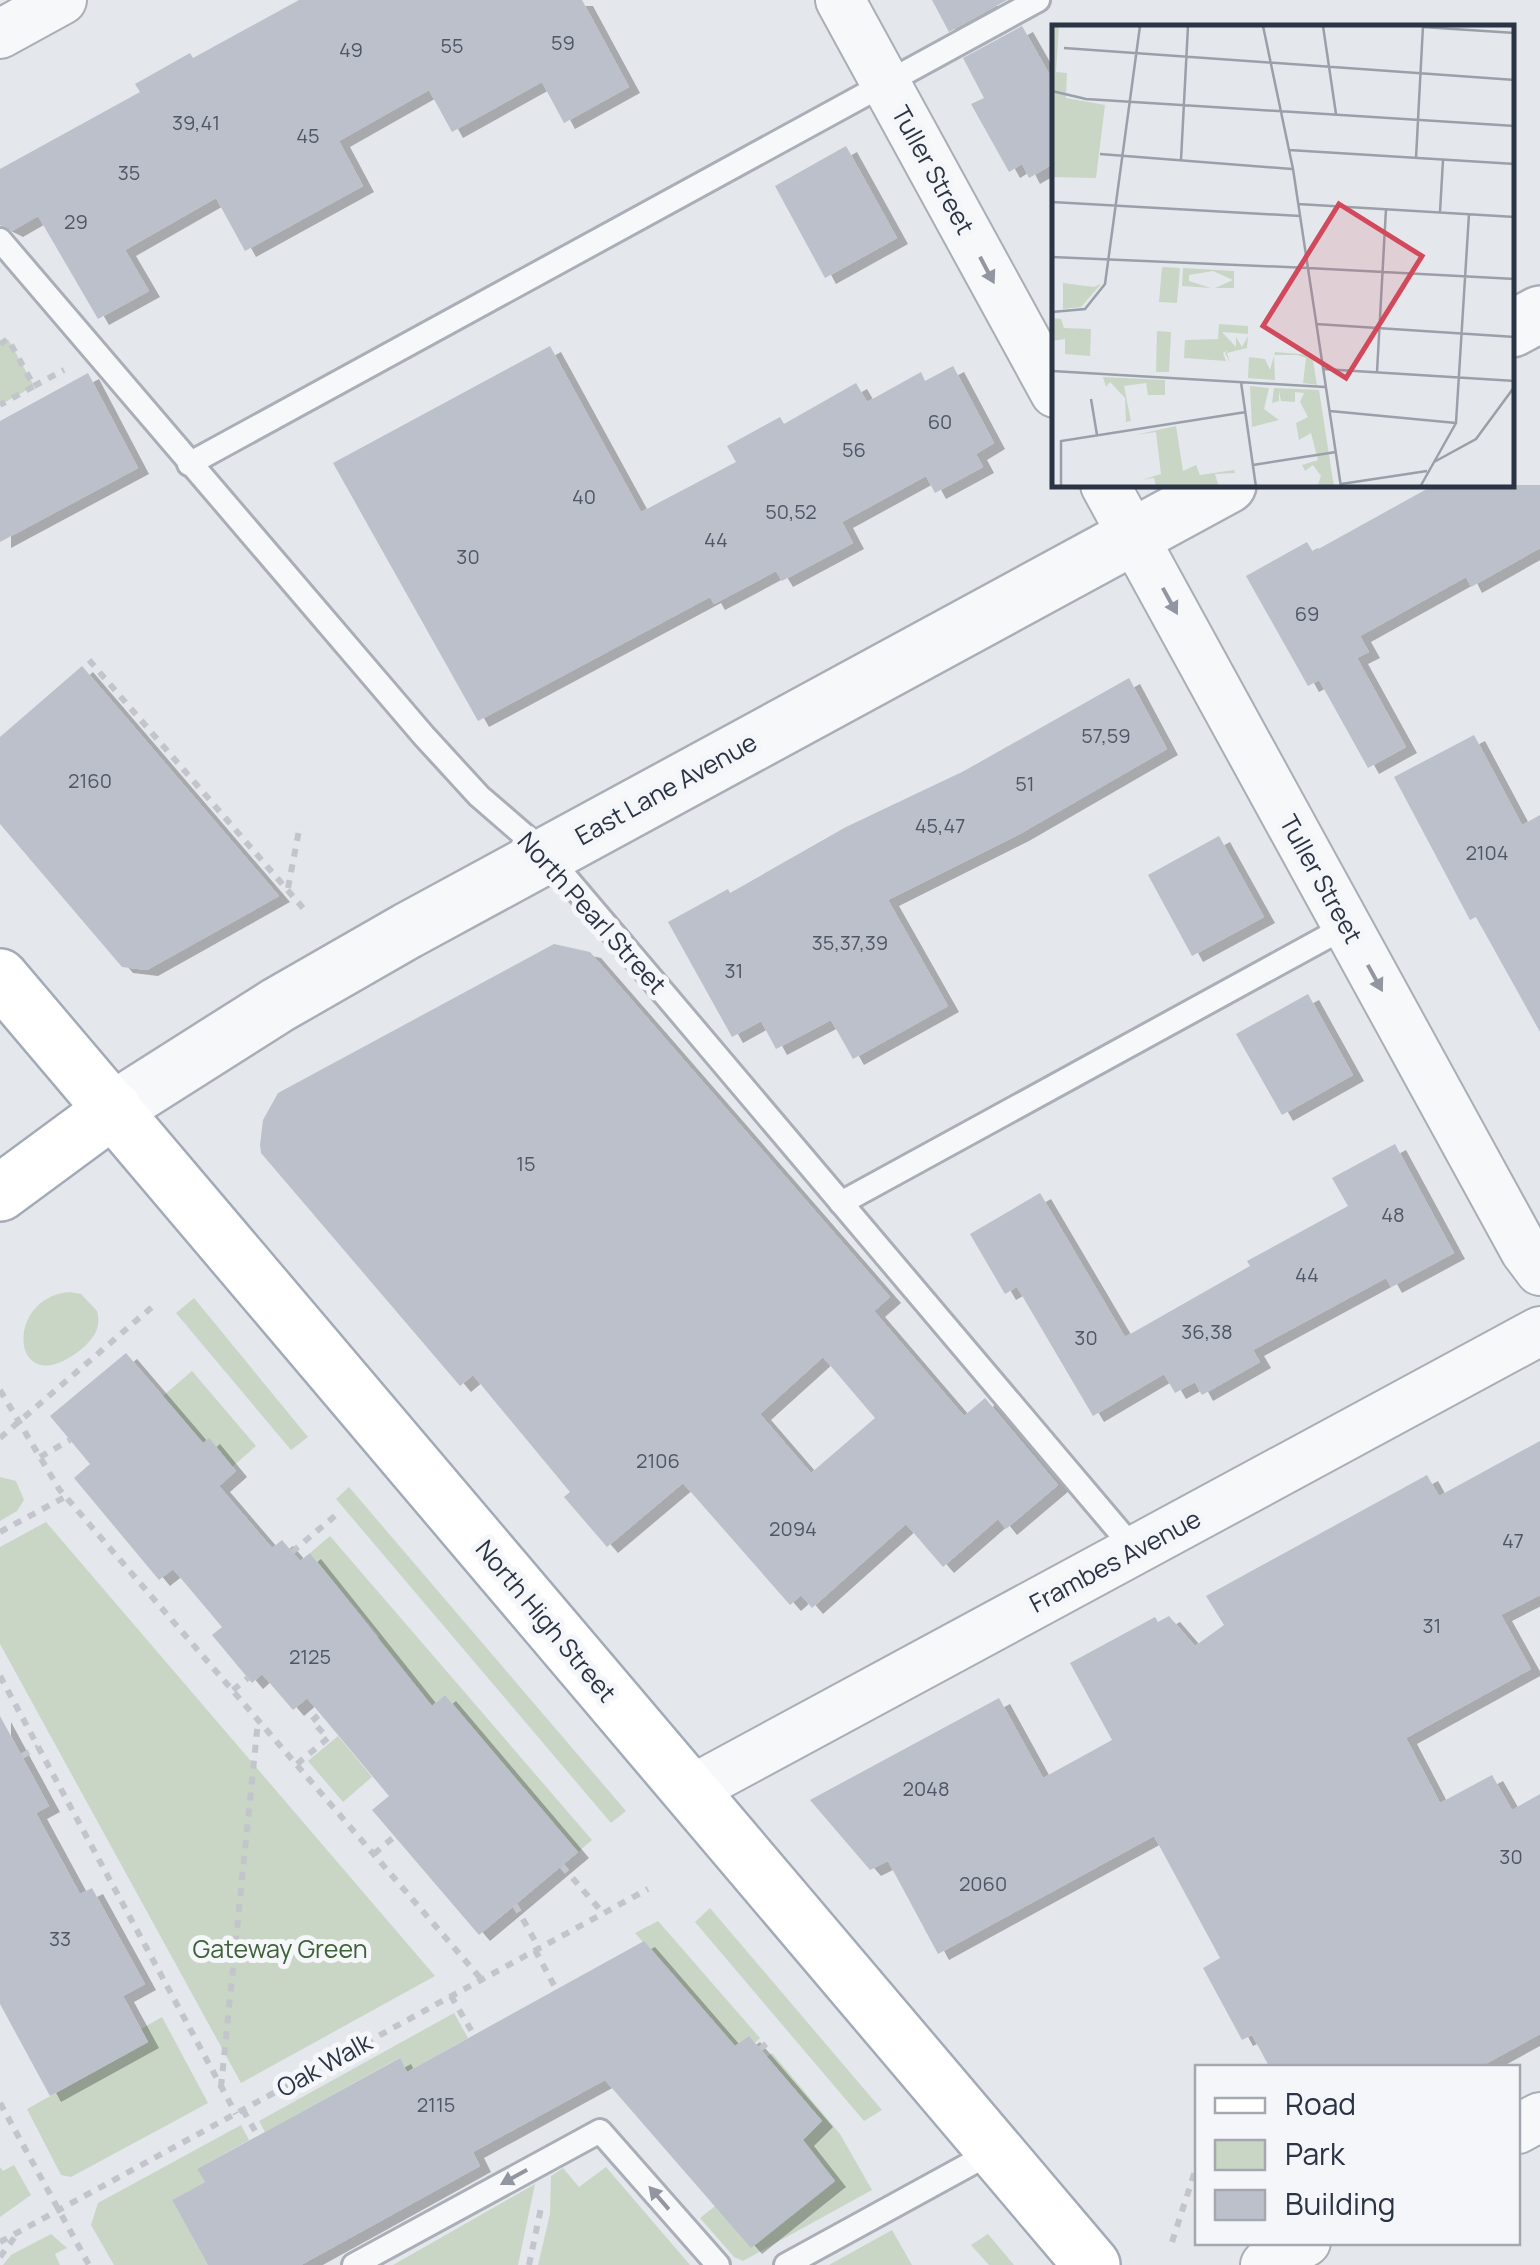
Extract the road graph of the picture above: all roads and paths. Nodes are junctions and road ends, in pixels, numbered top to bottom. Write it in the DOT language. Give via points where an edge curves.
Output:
graph roads {
  1 [pos="62,0"];
  2 [pos="840,0"];
  3 [pos="1038,0"];
  4 [pos="0,34"];
  5 [pos="885,83"];
  6 [pos="0,240"];
  7 [pos="0,344"];
  8 [pos="1052,388"];
  9 [pos="0,405"];
  10 [pos="189,464"];
  11 [pos="1107,488"];
  12 [pos="1222,488"];
  13 [pos="1134,536"];
  14 [pos="89,660"];
  15 [pos="300,825"];
  16 [pos="257,854"];
  17 [pos="546,854"];
  18 [pos="250,861"];
  19 [pos="288,889"];
  20 [pos="304,908"];
  21 [pos="1347,926"];
  22 [pos="0,977"];
  23 [pos="114,1109"];
  24 [pos="0,1194"];
  25 [pos="841,1202"];
  26 [pos="1540,1271"];
  27 [pos="152,1307"];
  28 [pos="1540,1331"];
  29 [pos="0,1390"];
  30 [pos="18,1420"];
  31 [pos="0,1438"];
  32 [pos="70,1440"];
  33 [pos="40,1457"];
  34 [pos="66,1496"];
  35 [pos="336,1515"];
  36 [pos="0,1532"];
  37 [pos="1135,1550"];
  38 [pos="292,1552"];
  39 [pos="0,1676"];
  40 [pos="248,1678"];
  41 [pos="233,1690"];
  42 [pos="320,1714"];
  43 [pos="258,1720"];
  44 [pos="38,1747"];
  45 [pos="22,1756"];
  46 [pos="297,1764"];
  47 [pos="689,1791"];
  48 [pos="395,1836"];
  49 [pos="374,1854"];
  50 [pos="562,1866"];
  51 [pos="648,1889"];
  52 [pos="515,1906"];
  53 [pos="603,1914"];
  54 [pos="537,1949"];
  55 [pos="482,1980"];
  56 [pos="556,1989"];
  57 [pos="452,1996"];
  58 [pos="474,2035"];
  59 [pos="772,2039"];
  60 [pos="760,2049"];
  61 [pos="221,2087"];
  62 [pos="0,2103"];
  63 [pos="239,2112"];
  64 [pos="258,2136"];
  65 [pos="994,2151"];
  66 [pos="544,2161"];
  67 [pos="1195,2171"];
  68 [pos="60,2209"];
  69 [pos="20,2231"];
  70 [pos="0,2242"];
  71 [pos="1172,2242"];
  72 [pos="1301,2245"];
  73 [pos="0,2257"];
  74 [pos="89,2265"];
  75 [pos="354,2265"];
  76 [pos="529,2265"];
  77 [pos="718,2265"];
  78 [pos="786,2265"];
  79 [pos="1092,2265"];
  80 [pos="1265,2265"];
  1 -- 4 [label="street"];
  2 -- 5 [label="street, Tuller Street"];
  3 -- 5 [label="lane"];
  5 -- 8 [label="street, Tuller Street, one-way"];
  5 -- 10 [label="lane"];
  6 -- 10 [label="lane, North Pearl Street"];
  7 -- 9 [label="path" via="8,339 34,386"];
  10 -- 17 [label="lane, North Pearl Street" via="478,796"];
  11 -- 13 [label="street, Tuller Street"];
  12 -- 13 [label="street, East Lane Avenue"];
  13 -- 17 [label="street, East Lane Avenue"];
  13 -- 21 [label="street, Tuller Street, one-way"];
  14 -- 16 [label="path"];
  15 -- 19 [label="path"];
  16 -- 18 [label="path"];
  16 -- 19 [label="path"];
  17 -- 23 [label="street, East Lane Avenue" via="278,1005"];
  17 -- 25 [label="lane, North Pearl Street"];
  19 -- 20 [label="path"];
  21 -- 25 [label="lane"];
  21 -- 26 [label="street, Tuller Street, one-way"];
  22 -- 23 [label="main road, North High Street"];
  23 -- 24 [label="main road"];
  23 -- 47 [label="main road, North High Street"];
  25 -- 37 [label="lane, North Pearl Street"];
  27 -- 30 [label="path"];
  28 -- 37 [label="street, Frambes Avenue"];
  29 -- 30 [label="path"];
  30 -- 31 [label="path"];
  30 -- 33 [label="path"];
  32 -- 33 [label="path"];
  33 -- 34 [label="path"];
  34 -- 36 [label="path"];
  34 -- 41 [label="path"];
  35 -- 38 [label="path"];
  37 -- 47 [label="street, Frambes Avenue"];
  39 -- 44 [label="path"];
  40 -- 41 [label="path"];
  41 -- 43 [label="path"];
  42 -- 46 [label="path" via="312,1720 328,1738"];
  43 -- 46 [label="path"];
  43 -- 61 [label="path"];
  44 -- 45 [label="path"];
  44 -- 61 [label="path"];
  46 -- 49 [label="path"];
  47 -- 65 [label="main road, North High Street"];
  48 -- 49 [label="path"];
  49 -- 55 [label="path"];
  50 -- 53 [label="path"];
  51 -- 53 [label="path, Oak Walk"];
  52 -- 54 [label="path"];
  53 -- 54 [label="path, Oak Walk"];
  54 -- 55 [label="path, Oak Walk"];
  54 -- 56 [label="path"];
  55 -- 57 [label="path, Oak Walk"];
  57 -- 58 [label="path"];
  57 -- 63 [label="path, Oak Walk"];
  59 -- 60 [label="path"];
  61 -- 63 [label="path"];
  62 -- 68 [label="path"];
  63 -- 64 [label="path"];
  63 -- 68 [label="path, Oak Walk"];
  65 -- 78 [label="lane"];
  65 -- 79 [label="main road, North High Street"];
  66 -- 75 [label="lane, one-way"];
  66 -- 76 [label="path" via="540,2229"];
  77 -- 66 [label="lane, one-way" via="600,2131"];
  67 -- 71 [label="path"];
  68 -- 69 [label="path, Oak Walk"];
  68 -- 74 [label="path"];
  69 -- 70 [label="path, Oak Walk"];
  69 -- 73 [label="path"];
  72 -- 80 [label="street"];
}
